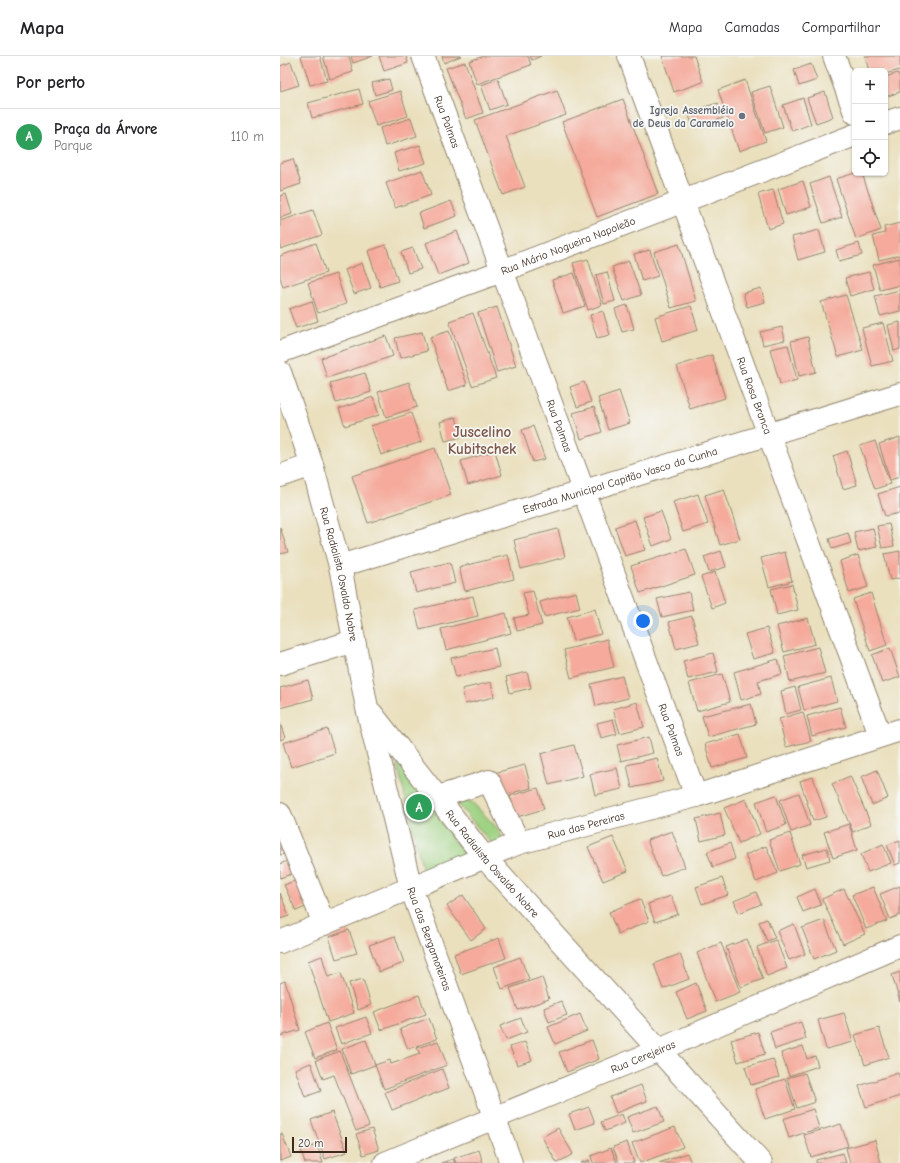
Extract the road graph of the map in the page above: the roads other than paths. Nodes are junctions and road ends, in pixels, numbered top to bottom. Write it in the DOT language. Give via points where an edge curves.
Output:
graph roads {
  1 [pos="423,56"];
  2 [pos="629,56"];
  3 [pos="834,56"];
  4 [pos="852,105"];
  5 [pos="900,118"];
  6 [pos="888,122"];
  7 [pos="852,136"];
  8 [pos="683,200"];
  9 [pos="502,271"];
  10 [pos="280,352"];
  11 [pos="280,372"];
  12 [pos="900,394"];
  13 [pos="769,434"];
  14 [pos="312,465"];
  15 [pos="280,476"];
  16 [pos="584,491"];
  17 [pos="340,566"];
  18 [pos="354,641"];
  19 [pos="280,664"];
  20 [pos="367,708"];
  21 [pos="890,733"];
  22 [pos="696,796"];
  23 [pos="438,798"];
  24 [pos="280,814"];
  25 [pos="520,844"];
  26 [pos="485,858"];
  27 [pos="412,888"];
  28 [pos="324,924"];
  29 [pos="280,942"];
  30 [pos="900,946"];
  31 [pos="659,1050"];
  32 [pos="494,1118"];
  33 [pos="385,1163"];
  34 [pos="511,1163"];
  35 [pos="761,1163"];
  1 -- 9 [label="street, Rua Palmas"];
  2 -- 8 [label="street, Rua Rosa Branca"];
  3 -- 4 [label="street"];
  5 -- 6 [label="street"];
  7 -- 8 [label="street, Rua Mário Nogueira Napoleão"];
  8 -- 9 [label="street, Rua Mário Nogueira Napoleão"];
  8 -- 13 [label="street, Rua Rosa Branca"];
  9 -- 10 [label="street, Rua Mário Nogueira Napoleão"];
  9 -- 16 [label="street, Rua Palmas"];
  11 -- 14 [label="street, Rua Radialista Osvaldo Nobre"];
  12 -- 13 [label="street, Estrada Municipal Capitão Vasco da Cunha"];
  13 -- 16 [label="street, Estrada Municipal Capitão Vasco da Cunha"];
  13 -- 21 [label="street, Rua Rosa Branca"];
  14 -- 15 [label="street"];
  14 -- 17 [label="street, Rua Radialista Osvaldo Nobre"];
  16 -- 17 [label="street, Estrada Municipal Capitão Vasco da Cunha"];
  16 -- 22 [label="street, Rua Palmas"];
  17 -- 18 [label="street, Rua Radialista Osvaldo Nobre"];
  18 -- 19 [label="street"];
  18 -- 20 [label="street, Rua Radialista Osvaldo Nobre"];
  20 -- 23 [label="street, Rua Radialista Osvaldo Nobre"];
  20 -- 27 [label="street, Rua das Bergamoteiras"];
  21 -- 22 [label="street, Rua das Pereiras"];
  22 -- 25 [label="street, Rua das Pereiras"];
  23 -- 25 [label="street" via="489,781"];
  23 -- 26 [label="street, Rua Radialista Osvaldo Nobre"];
  24 -- 28 [label="street"];
  25 -- 26 [label="street, Rua das Pereiras"];
  26 -- 27 [label="street, Rua das Pereiras"];
  26 -- 31 [label="street, Rua Radialista Osvaldo Nobre"];
  27 -- 28 [label="street, Rua das Pereiras"];
  27 -- 32 [label="street, Rua das Bergamoteiras"];
  28 -- 29 [label="street, Rua das Pereiras"];
  30 -- 31 [label="street, Rua Cerejeiras"];
  31 -- 32 [label="street, Rua Cerejeiras"];
  31 -- 35 [label="street, Rua Radialista Osvaldo Nobre"];
  32 -- 33 [label="street, Rua Cerejeiras"];
  32 -- 34 [label="street, Rua das Bergamoteiras"];
}
